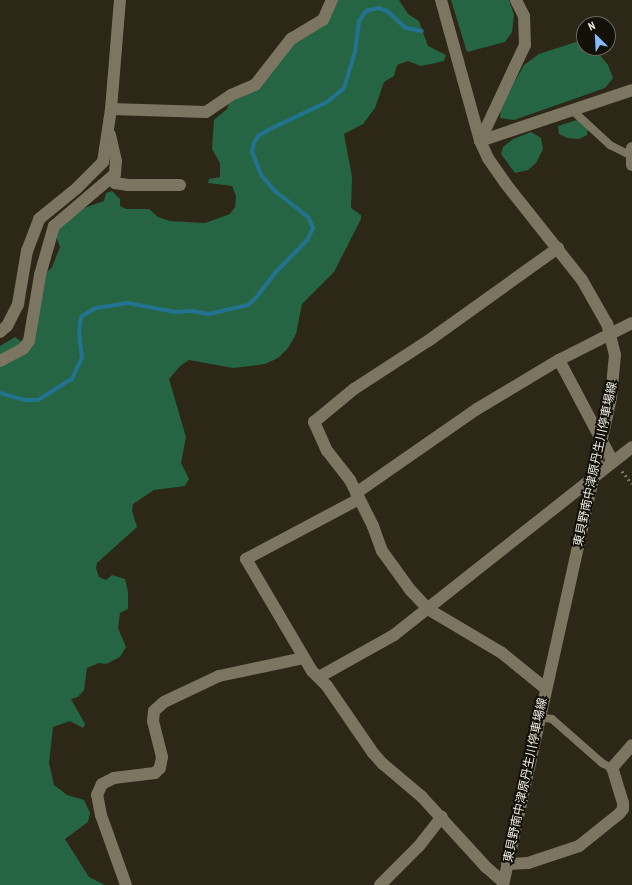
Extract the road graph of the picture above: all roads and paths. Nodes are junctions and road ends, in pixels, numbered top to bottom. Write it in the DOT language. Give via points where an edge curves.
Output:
graph roads {
  1 [pos="120,0"];
  2 [pos="332,0"];
  3 [pos="441,0"];
  4 [pos="520,2"];
  5 [pos="632,90"];
  6 [pos="111,109"];
  7 [pos="572,110"];
  8 [pos="108,130"];
  9 [pos="480,141"];
  10 [pos="631,156"];
  11 [pos="111,179"];
  12 [pos="180,185"];
  13 [pos="558,248"];
  14 [pos="632,322"];
  15 [pos="0,332"];
  16 [pos="611,334"];
  17 [pos="559,360"];
  18 [pos="0,361"];
  19 [pos="602,436"];
  20 [pos="632,447"];
  21 [pos="613,462"];
  22 [pos="591,479"];
  23 [pos="632,484"];
  24 [pos="358,496"];
  25 [pos="428,609"];
  26 [pos="304,658"];
  27 [pos="319,677"];
  28 [pos="545,688"];
  29 [pos="539,717"];
  30 [pos="632,745"];
  31 [pos="612,768"];
  32 [pos="442,817"];
  33 [pos="507,864"];
  34 [pos="503,883"];
  35 [pos="126,885"];
  36 [pos="380,885"];
  1 -- 6 [label="street"];
  2 -- 6 [label="street" via="323,20 291,39 255,86 231,95 206,112"];
  3 -- 9 [label="street, 東貝野南中津原丹生川停車場線"];
  4 -- 9 [label="street" via="525,21 524,46"];
  5 -- 7 [label="street"];
  6 -- 8 [label="street"];
  7 -- 9 [label="street"];
  7 -- 10 [label="lane" via="610,145"];
  8 -- 11 [label="street" via="116,161 115,174"];
  8 -- 15 [label="street" via="103,162 98,169 43,215 32,233 18,304 7,326"];
  9 -- 13 [label="street, 東貝野南中津原丹生川停車場線" via="506,184"];
  11 -- 12 [label="street" via="128,186"];
  11 -- 18 [label="street" via="54,226 40,275 29,341 23,349"];
  13 -- 16 [label="street, 東貝野南中津原丹生川停車場線" via="582,280"];
  13 -- 24 [label="street" via="428,341 354,389 314,422 327,451"];
  14 -- 16 [label="street"];
  16 -- 17 [label="street"];
  16 -- 19 [label="street, 東貝野南中津原丹生川停車場線" via="615,355 614,379"];
  17 -- 19 [label="street"];
  17 -- 24 [label="street" via="459,421"];
  19 -- 21 [label="street"];
  19 -- 22 [label="street, 東貝野南中津原丹生川停車場線"];
  20 -- 21 [label="street"];
  21 -- 22 [label="street"];
  21 -- 23 [label="path"];
  22 -- 25 [label="street"];
  22 -- 28 [label="street, 東貝野南中津原丹生川停車場線"];
  24 -- 25 [label="street" via="378,535 382,551"];
  24 -- 26 [label="street" via="246,559"];
  25 -- 27 [label="street" via="376,646"];
  25 -- 28 [label="street" via="502,653"];
  26 -- 27 [label="street"];
  26 -- 35 [label="street" via="219,676 164,702 154,711 153,720 162,757 160,768 155,773 114,778 102,784 98,795 101,815"];
  27 -- 32 [label="street" via="383,764"];
  28 -- 29 [label="street, 東貝野南中津原丹生川停車場線"];
  29 -- 31 [label="lane" via="552,720 602,763"];
  29 -- 33 [label="street, 東貝野南中津原丹生川停車場線"];
  30 -- 31 [label="street"];
  31 -- 33 [label="street" via="622,803 623,810 619,814 593,837 573,849 528,863"];
  32 -- 34 [label="street"];
  32 -- 36 [label="street" via="419,846"];
  33 -- 34 [label="street, 東貝野南中津原丹生川停車場線"];
}
